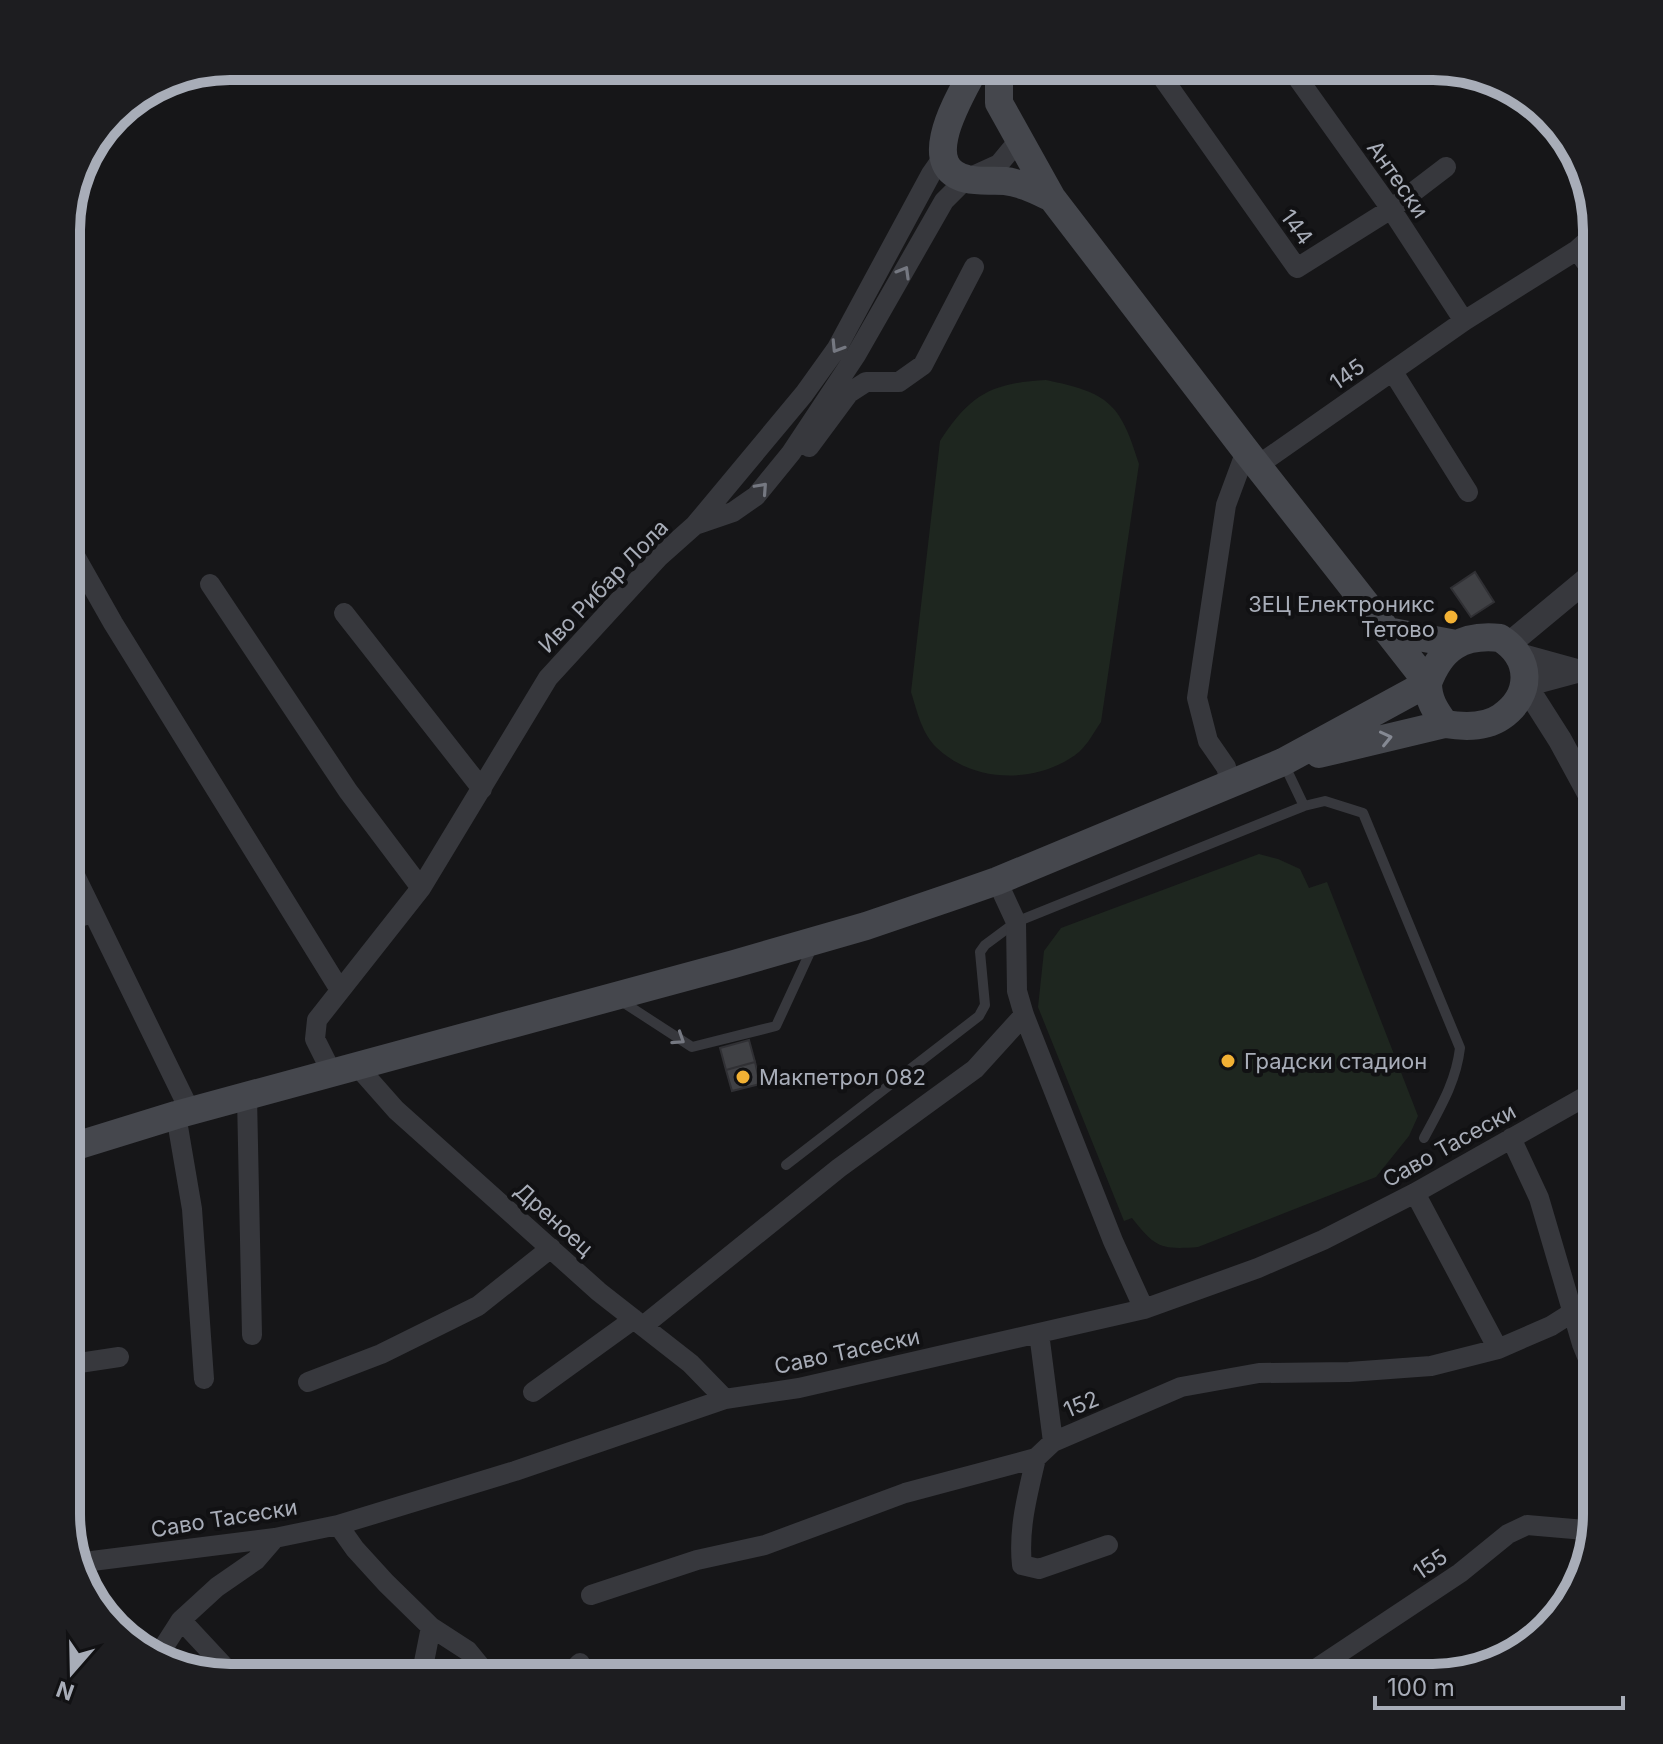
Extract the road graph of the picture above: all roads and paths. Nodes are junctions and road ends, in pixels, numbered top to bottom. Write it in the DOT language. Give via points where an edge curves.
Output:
graph roads {
  1 [pos="969,80"];
  2 [pos="999,80"];
  3 [pos="1164,80"];
  4 [pos="1299,80"];
  5 [pos="959,102"];
  6 [pos="999,103"];
  7 [pos="1018,141"];
  8 [pos="943,157"];
  9 [pos="1446,167"];
  10 [pos="966,179"];
  11 [pos="1052,198"];
  12 [pos="1391,209"];
  13 [pos="1583,245"];
  14 [pos="1577,250"];
  15 [pos="1583,258"];
  16 [pos="974,267"];
  17 [pos="1464,321"];
  18 [pos="1393,372"];
  19 [pos="791,453"];
  20 [pos="1252,459"];
  21 [pos="1468,492"];
  22 [pos="695,525"];
  23 [pos="80,565"];
  24 [pos="210,584"];
  25 [pos="1583,584"];
  26 [pos="344,613"];
  27 [pos="1387,631"];
  28 [pos="1456,644"];
  29 [pos="1514,649"];
  30 [pos="1583,671"];
  31 [pos="1583,673"];
  32 [pos="1428,683"];
  33 [pos="1525,685"];
  34 [pos="1445,724"];
  35 [pos="1283,762"];
  36 [pos="1583,782"];
  37 [pos="1231,784"];
  38 [pos="482,789"];
  39 [pos="1304,806"];
  40 [pos="997,881"];
  41 [pos="80,886"];
  42 [pos="421,888"];
  43 [pos="93,912"];
  44 [pos="80,917"];
  45 [pos="1016,922"];
  46 [pos="816,938"];
  47 [pos="340,990"];
  48 [pos="613,996"];
  49 [pos="1024,1015"];
  50 [pos="345,1071"];
  51 [pos="247,1097"];
  52 [pos="1583,1098"];
  53 [pos="184,1114"];
  54 [pos="1424,1138"];
  55 [pos="1511,1138"];
  56 [pos="80,1145"];
  57 [pos="786,1165"];
  58 [pos="1415,1193"];
  59 [pos="551,1248"];
  60 [pos="1583,1305"];
  61 [pos="1144,1309"];
  62 [pos="1573,1311"];
  63 [pos="639,1322"];
  64 [pos="1039,1333"];
  65 [pos="252,1335"];
  66 [pos="1583,1340"];
  67 [pos="1498,1349"];
  68 [pos="119,1357"];
  69 [pos="80,1363"];
  70 [pos="204,1379"];
  71 [pos="308,1382"];
  72 [pos="533,1392"];
  73 [pos="725,1399"];
  74 [pos="1053,1442"];
  75 [pos="1036,1458"];
  76 [pos="338,1525"];
  77 [pos="1582,1530"];
  78 [pos="275,1538"];
  79 [pos="1108,1545"];
  80 [pos="88,1562"];
  81 [pos="591,1595"];
  82 [pos="181,1620"];
  83 [pos="431,1627"];
  84 [pos="163,1648"];
  85 [pos="222,1664"];
  86 [pos="423,1664"];
  87 [pos="479,1664"];
  88 [pos="1323,1664"];
  1 -- 5 [label="main road"];
  2 -- 6 [label="main road"];
  3 -- 12 [label="street, 144" via="1297,268"];
  4 -- 12 [label="street, Антески"];
  5 -- 6 [label="main road"];
  5 -- 8 [label="main road" via="942,142"];
  6 -- 7 [label="main road"];
  7 -- 10 [label="street, Иво Рибар Лола" via="999,164"];
  7 -- 11 [label="main road"];
  8 -- 10 [label="main road" via="952,172"];
  8 -- 22 [label="street, one-way" via="837,348"];
  9 -- 12 [label="street, 144"];
  10 -- 11 [label="main road" via="1013,182"];
  19 -- 10 [label="street, Иво Рибар Лола, one-way" via="856,355 944,201"];
  11 -- 20 [label="main road"];
  12 -- 17 [label="street, Антески"];
  13 -- 14 [label="street, 145"];
  14 -- 15 [label="street"];
  14 -- 17 [label="street, 145"];
  16 -- 19 [label="street" via="923,365 899,382 866,382 849,393 806,451"];
  17 -- 18 [label="street, 145"];
  18 -- 20 [label="street, 145"];
  18 -- 21 [label="street"];
  22 -- 19 [label="street, Иво Рибар Лола, one-way" via="733,512 756,496"];
  20 -- 27 [label="main road"];
  20 -- 37 [label="street" via="1226,505 1197,698 1208,741"];
  22 -- 38 [label="street, Иво Рибар Лола" via="548,678"];
  23 -- 47 [label="street"];
  24 -- 42 [label="street" via="348,791"];
  25 -- 29 [label="street"];
  26 -- 38 [label="street"];
  27 -- 28 [label="main road"];
  27 -- 32 [label="main road"];
  28 -- 29 [label="main road" via="1500,638"];
  28 -- 32 [label="main road" via="1436,662"];
  29 -- 30 [label="street"];
  29 -- 33 [label="main road" via="1525,671"];
  31 -- 33 [label="street"];
  32 -- 34 [label="main road" via="1428,695"];
  32 -- 35 [label="main road"];
  33 -- 34 [label="main road" via="1501,717 1476,726"];
  33 -- 36 [label="street"];
  35 -- 34 [label="main road, one-way"];
  35 -- 37 [label="main road"];
  35 -- 39 [label="lane"];
  37 -- 40 [label="main road"];
  38 -- 42 [label="street, Иво Рибар Лола"];
  39 -- 45 [label="lane"];
  39 -- 54 [label="lane" via="1325,801 1363,813 1460,1048 1450,1090"];
  40 -- 45 [label="street"];
  40 -- 46 [label="main road"];
  41 -- 43 [label="street"];
  42 -- 47 [label="street, Иво Рибар Лола"];
  43 -- 44 [label="street"];
  43 -- 53 [label="street"];
  45 -- 49 [label="street" via="1017,991"];
  45 -- 57 [label="lane" via="980,952 985,1005 979,1016"];
  46 -- 48 [label="main road"];
  48 -- 46 [label="lane, one-way" via="692,1047 776,1026"];
  47 -- 50 [label="street, Иво Рибар Лола" via="317,1020 315,1039"];
  48 -- 50 [label="main road"];
  49 -- 61 [label="street"];
  49 -- 63 [label="street" via="975,1069"];
  50 -- 51 [label="main road"];
  50 -- 59 [label="street, Дреноец"];
  51 -- 53 [label="main road"];
  51 -- 65 [label="street"];
  52 -- 55 [label="street, Саво Тасески"];
  53 -- 56 [label="main road"];
  53 -- 70 [label="street"];
  55 -- 58 [label="street, Саво Тасески"];
  55 -- 62 [label="street" via="1539,1198"];
  58 -- 61 [label="street, Саво Тасески" via="1284,1257"];
  58 -- 67 [label="street"];
  59 -- 63 [label="street, Дреноец"];
  59 -- 71 [label="street" via="478,1306 381,1354"];
  60 -- 62 [label="street, 152"];
  61 -- 64 [label="street, Саво Тасески"];
  62 -- 66 [label="street"];
  62 -- 67 [label="street, 152"];
  63 -- 72 [label="street"];
  63 -- 73 [label="street, Дреноец"];
  64 -- 73 [label="street, Саво Тасески" via="799,1388"];
  64 -- 74 [label="street"];
  67 -- 74 [label="street, 152" via="1431,1366 1259,1373 1181,1387"];
  68 -- 69 [label="street"];
  73 -- 76 [label="street, Саво Тасески"];
  74 -- 75 [label="street, 152"];
  75 -- 79 [label="street" via="1023,1517 1022,1565 1039,1569"];
  75 -- 81 [label="street, 152" via="905,1493 765,1545 697,1560"];
  76 -- 78 [label="street, Саво Тасески"];
  76 -- 83 [label="street"];
  77 -- 88 [label="street, 155" via="1527,1525 1508,1534 1460,1573"];
  78 -- 80 [label="street, Саво Тасески"];
  78 -- 82 [label="street" via="256,1560"];
  82 -- 84 [label="street"];
  82 -- 85 [label="street"];
  83 -- 86 [label="street"];
  83 -- 87 [label="street"];
}
